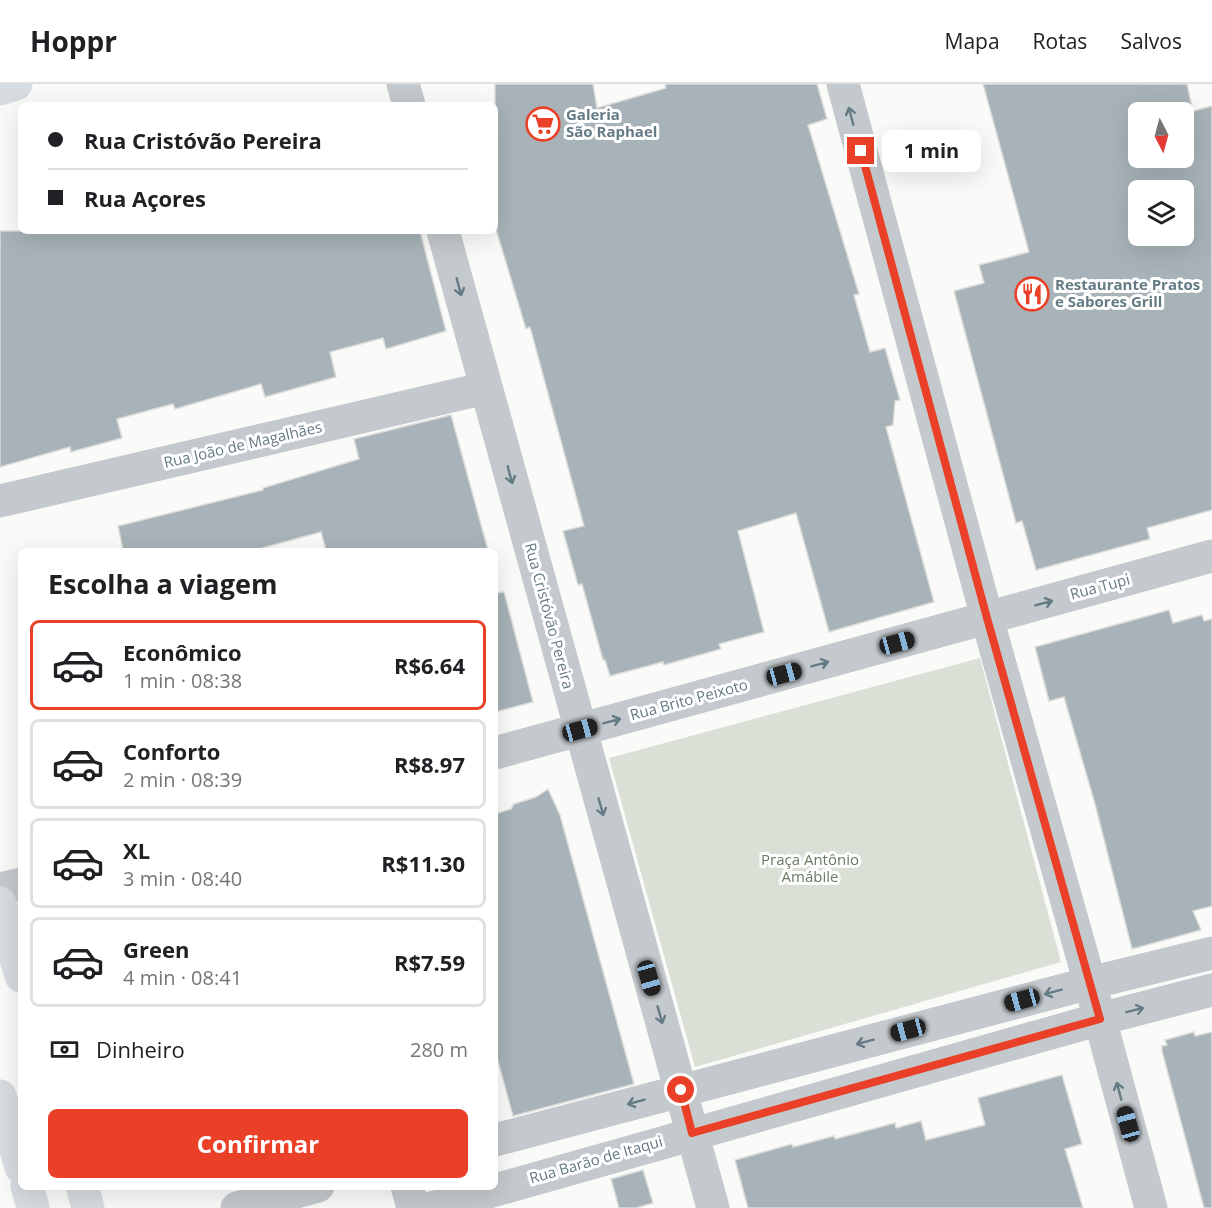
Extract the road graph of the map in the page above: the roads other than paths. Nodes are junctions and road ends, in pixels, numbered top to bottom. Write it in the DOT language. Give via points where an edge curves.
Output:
graph roads {
  1 [pos="16,84"];
  2 [pos="403,84"];
  3 [pos="843,84"];
  4 [pos="0,89"];
  5 [pos="408,102"];
  6 [pos="444,234"];
  7 [pos="486,388"];
  8 [pos="0,501"];
  9 [pos="1212,556"];
  10 [pos="987,618"];
  11 [pos="580,730"];
  12 [pos="498,752"];
  13 [pos="18,885"];
  14 [pos="0,889"];
  15 [pos="0,903"];
  16 [pos="1212,952"];
  17 [pos="18,966"];
  18 [pos="1090,983"];
  19 [pos="1212,990"];
  20 [pos="1100,1019"];
  21 [pos="681,1090"];
  22 [pos="0,1096"];
  23 [pos="692,1133"];
  24 [pos="498,1139"];
  25 [pos="18,1157"];
  26 [pos="498,1189"];
  27 [pos="28,1190"];
  28 [pos="83,1190"];
  29 [pos="303,1190"];
  30 [pos="408,1190"];
  31 [pos="494,1190"];
  32 [pos="33,1208"];
  33 [pos="88,1208"];
  34 [pos="237,1208"];
  35 [pos="413,1208"];
  36 [pos="432,1208"];
  37 [pos="713,1208"];
  38 [pos="1151,1208"];
  1 -- 4 [label="main road"];
  2 -- 5 [label="street"];
  10 -- 3 [label="street, one-way"];
  6 -- 7 [label="street, Rua Cristóvão Pereira, one-way"];
  7 -- 8 [label="street, Rua João de Magalhães"];
  7 -- 11 [label="street, Rua Cristóvão Pereira, one-way"];
  10 -- 9 [label="street, Rua Tupi, one-way"];
  11 -- 10 [label="street, Rua Brito Peixoto, one-way"];
  10 -- 18 [label="street"];
  11 -- 12 [label="street, Rua Brito Peixoto"];
  11 -- 21 [label="street, Rua Cristóvão Pereira, one-way"];
  13 -- 14 [label="street"];
  15 -- 17 [label="main road"];
  16 -- 18 [label="street"];
  18 -- 20 [label="street"];
  18 -- 21 [label="street, one-way"];
  20 -- 19 [label="street, Rua Barão de Itaqui, one-way"];
  20 -- 23 [label="street, Rua Barão de Itaqui"];
  38 -- 20 [label="street, one-way"];
  21 -- 23 [label="street, Rua Cristóvão Pereira"];
  21 -- 24 [label="street, one-way"];
  22 -- 25 [label="main road"];
  23 -- 26 [label="street, Rua Barão de Itaqui"];
  23 -- 37 [label="street, Rua Cristóvão Pereira"];
  27 -- 32 [label="main road"];
  28 -- 33 [label="main road"];
  29 -- 34 [label="street"];
  30 -- 35 [label="street"];
  31 -- 36 [label="street, Rua Barão de Itaqui"];
}
